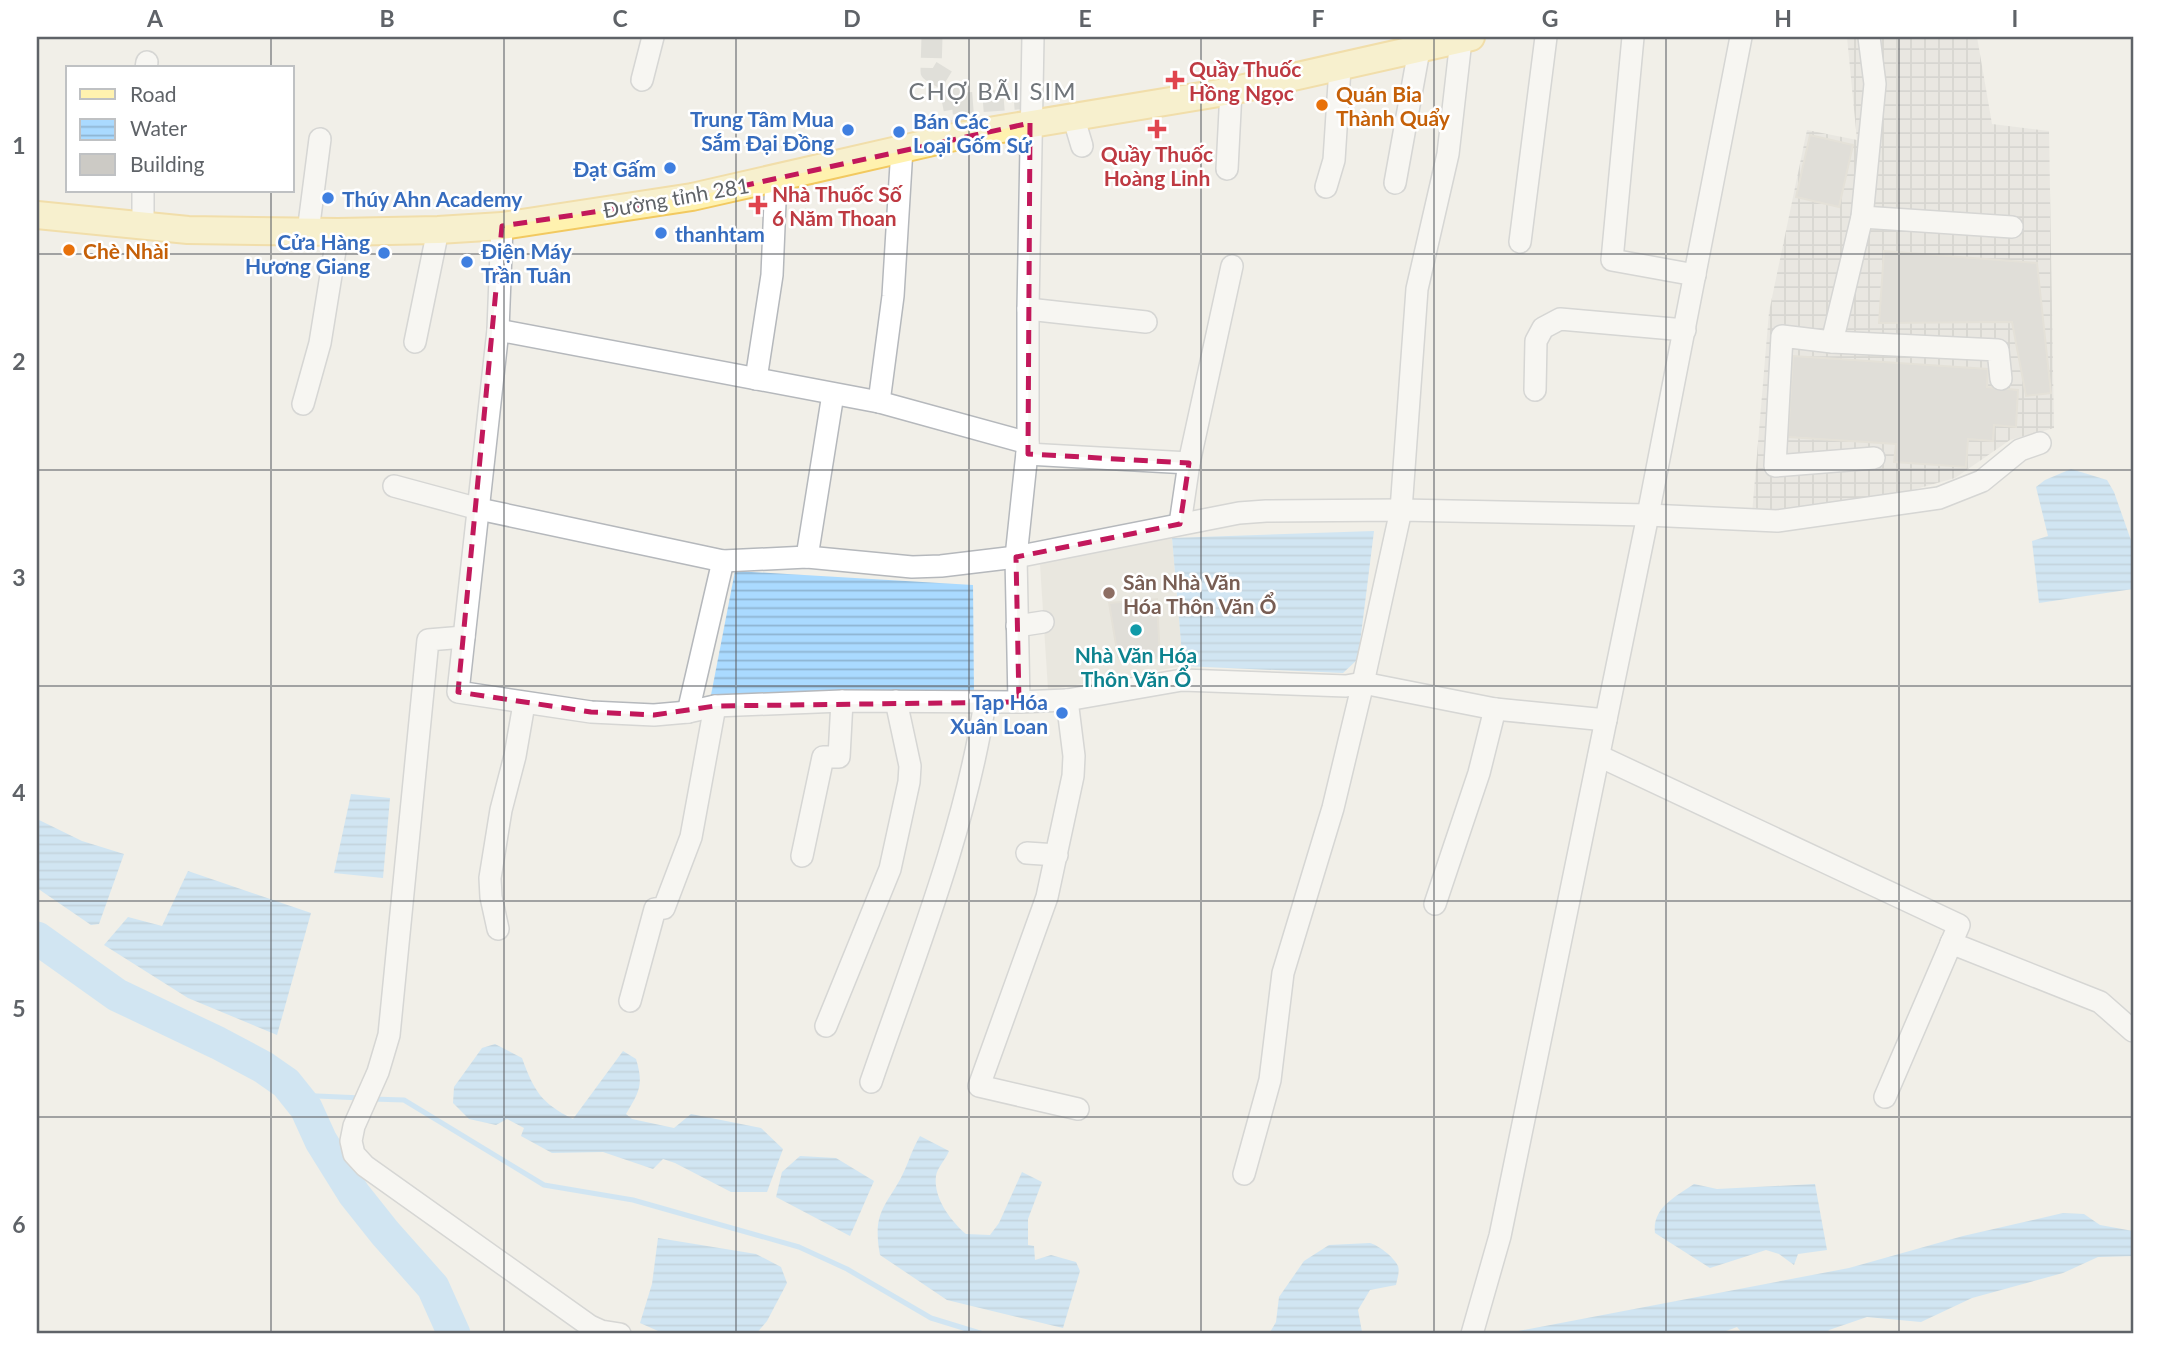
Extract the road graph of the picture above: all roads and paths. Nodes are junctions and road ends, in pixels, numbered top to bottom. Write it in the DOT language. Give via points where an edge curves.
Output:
graph roads {
  1 [pos="653,37"];
  2 [pos="1033,37"];
  3 [pos="1546,37"];
  4 [pos="1633,37"];
  5 [pos="1741,37"];
  6 [pos="1869,37"];
  7 [pos="1466,38"];
  8 [pos="1419,50"];
  9 [pos="1340,68"];
  10 [pos="642,80"];
  11 [pos="1231,91"];
  12 [pos="1073,116"];
  13 [pos="1030,124"];
  14 [pos="320,139"];
  15 [pos="1082,146"];
  16 [pos="902,148"];
  17 [pos="1227,169"];
  18 [pos="776,178"];
  19 [pos="1395,183"];
  20 [pos="1326,187"];
  21 [pos="144,192"];
  22 [pos="37,215"];
  23 [pos="1862,217"];
  24 [pos="143,225"];
  25 [pos="502,226"];
  26 [pos="2012,227"];
  27 [pos="438,230"];
  28 [pos="308,232"];
  29 [pos="338,232"];
  30 [pos="1520,242"];
  31 [pos="1232,266"];
  32 [pos="1695,275"];
  33 [pos="1028,309"];
  34 [pos="1146,323"];
  35 [pos="498,330"];
  36 [pos="1685,330"];
  37 [pos="415,342"];
  38 [pos="1832,342"];
  39 [pos="756,379"];
  40 [pos="2001,379"];
  41 [pos="1535,390"];
  42 [pos="833,394"];
  43 [pos="879,402"];
  44 [pos="303,404"];
  45 [pos="2040,443"];
  46 [pos="1028,448"];
  47 [pos="1874,458"];
  48 [pos="1189,463"];
  49 [pos="394,486"];
  50 [pos="479,509"];
  51 [pos="1401,510"];
  52 [pos="1648,515"];
  53 [pos="1180,524"];
  54 [pos="1016,556"];
  55 [pos="807,557"];
  56 [pos="723,561"];
  57 [pos="1043,622"];
  58 [pos="1017,626"];
  59 [pos="464,637"];
  60 [pos="1363,683"];
  61 [pos="1067,700"];
  62 [pos="842,701"];
  63 [pos="896,701"];
  64 [pos="985,702"];
  65 [pos="1019,702"];
  66 [pos="524,704"];
  67 [pos="715,705"];
  68 [pos="1495,709"];
  69 [pos="688,712"];
  70 [pos="1606,720"];
  71 [pos="1599,756"];
  72 [pos="1027,853"];
  73 [pos="1057,855"];
  74 [pos="802,856"];
  75 [pos="1435,904"];
  76 [pos="498,929"];
  77 [pos="1951,943"];
  78 [pos="630,1001"];
  79 [pos="826,1026"];
  80 [pos="2133,1031"];
  81 [pos="872,1082"];
  82 [pos="1885,1097"];
  83 [pos="1078,1109"];
  84 [pos="1244,1174"];
  85 [pos="620,1334"];
  86 [pos="1472,1334"];
  1 -- 10 [label="street"];
  2 -- 13 [label="street"];
  3 -- 30 [label="street"];
  4 -- 32 [label="street" via="1612,260"];
  5 -- 32 [label="street"];
  6 -- 23 [label="street" via="1875,84"];
  7 -- 8 [label="main road, Đường tỉnh 281"];
  7 -- 51 [label="street" via="1448,155 1417,289"];
  8 -- 9 [label="main road, Đường tỉnh 281"];
  8 -- 19 [label="street"];
  9 -- 11 [label="main road, Đường tỉnh 281"];
  9 -- 20 [label="street" via="1334,160"];
  11 -- 12 [label="main road, Đường tỉnh 281"];
  11 -- 17 [label="street"];
  12 -- 13 [label="main road, Đường tỉnh 281"];
  12 -- 15 [label="street"];
  13 -- 16 [label="main road, Đường tỉnh 281"];
  13 -- 33 [label="street"];
  14 -- 28 [label="street"];
  16 -- 18 [label="main road, Đường tỉnh 281"];
  16 -- 43 [label="street" via="893,296"];
  18 -- 25 [label="main road, Đường tỉnh 281" via="692,197"];
  18 -- 39 [label="street" via="772,275"];
  21 -- 24 [label="street"];
  22 -- 24 [label="main road, Đường tỉnh 281"];
  23 -- 26 [label="street"];
  23 -- 38 [label="street"];
  24 -- 28 [label="main road, Đường tỉnh 281"];
  25 -- 27 [label="main road, Đường tỉnh 281"];
  25 -- 35 [label="street"];
  27 -- 29 [label="main road, Đường tỉnh 281"];
  27 -- 37 [label="street"];
  28 -- 29 [label="main road, Đường tỉnh 281"];
  29 -- 44 [label="street" via="320,344"];
  31 -- 48 [label="street"];
  32 -- 36 [label="street"];
  33 -- 34 [label="street"];
  33 -- 46 [label="street"];
  35 -- 39 [label="street"];
  35 -- 50 [label="street"];
  36 -- 41 [label="street" via="1560,319 1543,328 1536,341"];
  36 -- 52 [label="street"];
  38 -- 40 [label="street" via="1998,350"];
  38 -- 47 [label="street" via="1782,336 1775,466"];
  39 -- 42 [label="street"];
  42 -- 43 [label="street"];
  42 -- 55 [label="street"];
  43 -- 46 [label="street"];
  45 -- 52 [label="street" via="2020,450 1982,481 1939,498 1777,521"];
  46 -- 48 [label="street"];
  46 -- 54 [label="street"];
  48 -- 53 [label="street"];
  49 -- 50 [label="street"];
  50 -- 56 [label="street"];
  50 -- 59 [label="street"];
  51 -- 52 [label="street"];
  51 -- 53 [label="street" via="1266,511"];
  51 -- 60 [label="street"];
  52 -- 70 [label="street"];
  53 -- 54 [label="street"];
  54 -- 55 [label="street" via="912,567"];
  54 -- 58 [label="street"];
  55 -- 56 [label="street"];
  56 -- 69 [label="street"];
  57 -- 58 [label="street"];
  58 -- 65 [label="street"];
  59 -- 66 [label="street" via="458,692"];
  59 -- 85 [label="street" via="428,640 388,1035 351,1141 365,1166 590,1326"];
  60 -- 61 [label="street" via="1182,680"];
  60 -- 68 [label="street"];
  60 -- 84 [label="street" via="1333,808 1283,973 1270,1080"];
  61 -- 65 [label="street"];
  61 -- 73 [label="street" via="1073,776"];
  62 -- 63 [label="street"];
  62 -- 67 [label="street"];
  62 -- 74 [label="street" via="839,757 823,757"];
  63 -- 64 [label="street"];
  63 -- 79 [label="street" via="910,766 896,844 883,890"];
  64 -- 65 [label="street"];
  64 -- 81 [label="street" via="977,755 947,863"];
  66 -- 69 [label="street" via="604,713"];
  66 -- 76 [label="street" via="490,878"];
  67 -- 69 [label="street"];
  67 -- 78 [label="street" via="686,853 664,908 655,909"];
  68 -- 70 [label="street"];
  68 -- 75 [label="street" via="1479,773"];
  70 -- 71 [label="street"];
  71 -- 77 [label="street" via="1959,925"];
  71 -- 86 [label="street" via="1500,1236"];
  72 -- 73 [label="street"];
  73 -- 83 [label="street" via="1047,897 979,1086"];
  77 -- 80 [label="street" via="2100,1002"];
  77 -- 82 [label="street"];
}
